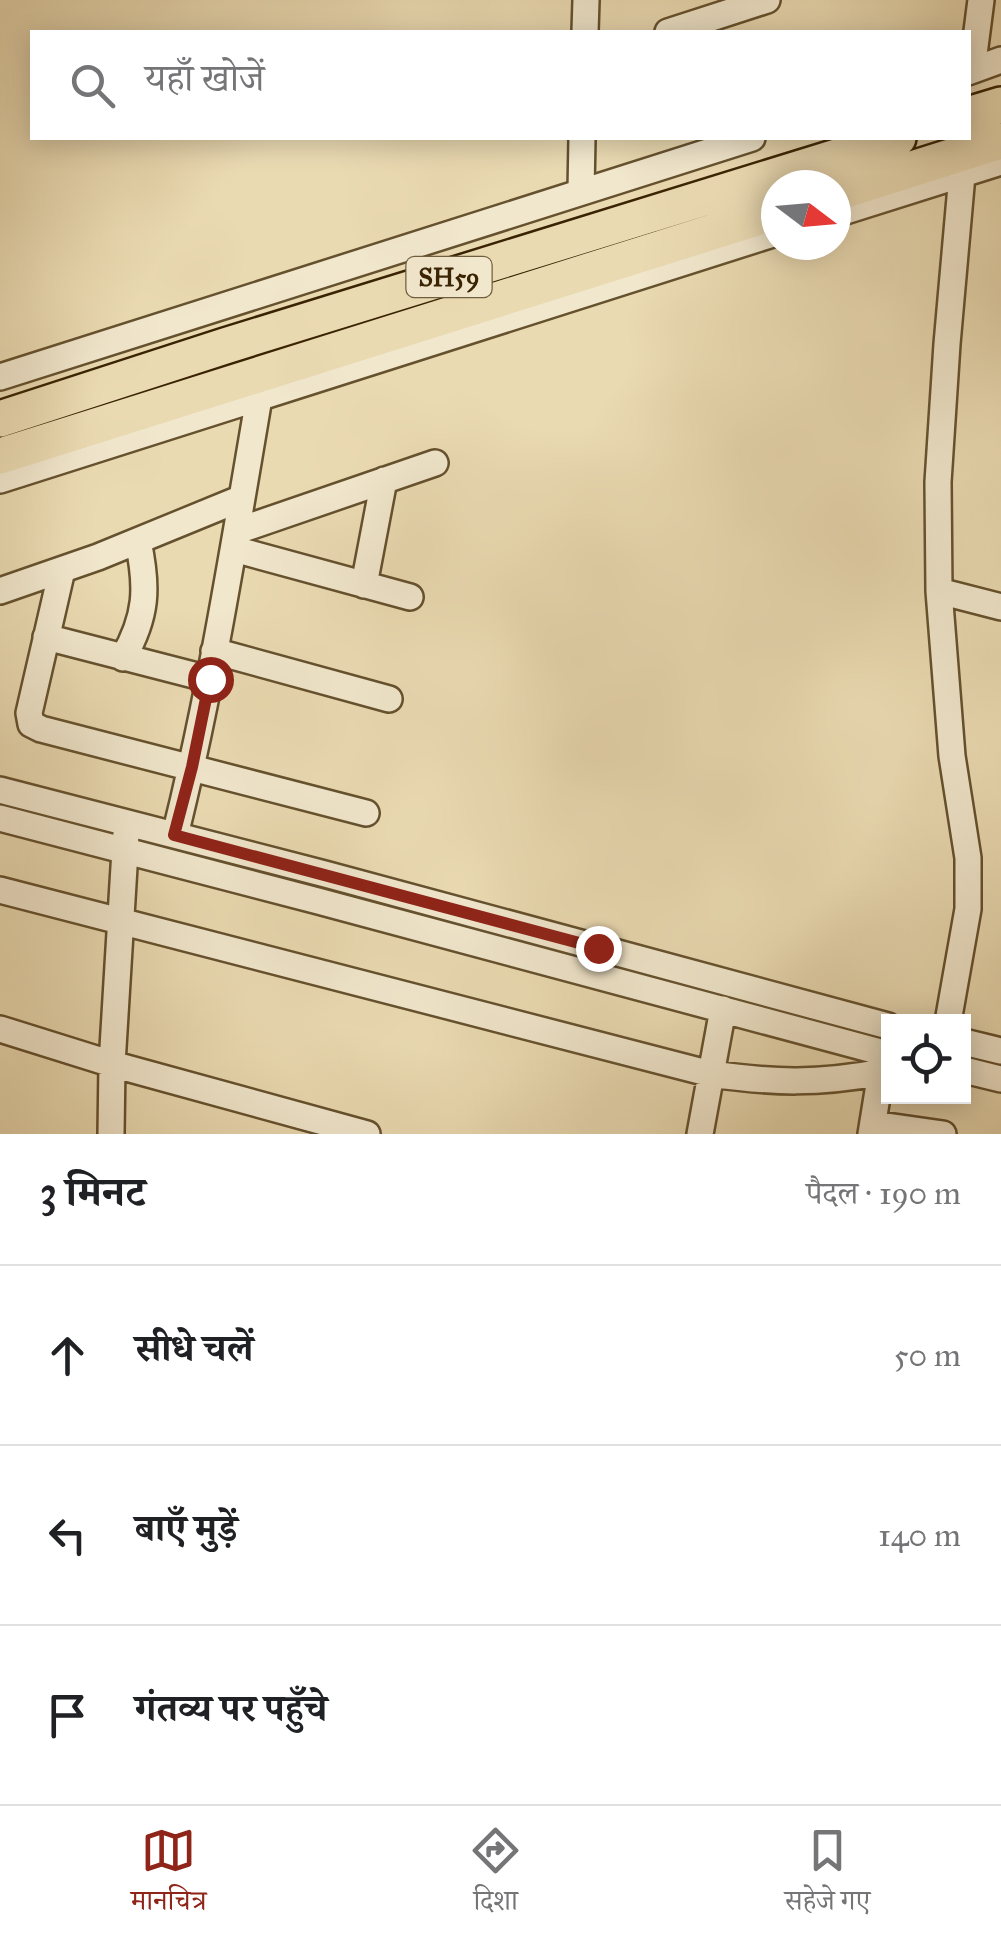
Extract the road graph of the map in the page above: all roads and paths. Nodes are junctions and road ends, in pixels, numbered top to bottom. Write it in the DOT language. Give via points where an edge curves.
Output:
graph roads {
  1 [pos="586,0"];
  2 [pos="767,0"];
  3 [pos="982,0"];
  4 [pos="709,10"];
  5 [pos="584,30"];
  6 [pos="672,30"];
  7 [pos="1001,60"];
  8 [pos="971,65"];
  9 [pos="971,71"];
  10 [pos="1001,104"];
  11 [pos="971,113"];
  12 [pos="582,140"];
  13 [pos="746,140"];
  14 [pos="892,140"];
  15 [pos="1001,141"];
  16 [pos="1001,162"];
  17 [pos="962,175"];
  18 [pos="851,188"];
  19 [pos="581,192"];
  20 [pos="851,209"];
  21 [pos="761,217"];
  22 [pos="761,238"];
  23 [pos="0,377"];
  24 [pos="259,398"];
  25 [pos="0,419"];
  26 [pos="0,456"];
  27 [pos="435,463"];
  28 [pos="0,480"];
  29 [pos="384,480"];
  30 [pos="242,498"];
  31 [pos="236,540"];
  32 [pos="138,541"];
  33 [pos="62,570"];
  34 [pos="364,585"];
  35 [pos="0,591"];
  36 [pos="938,591"];
  37 [pos="410,597"];
  38 [pos="1001,607"];
  39 [pos="46,637"];
  40 [pos="214,651"];
  41 [pos="124,658"];
  42 [pos="210,679"];
  43 [pos="390,699"];
  44 [pos="192,767"];
  45 [pos="0,790"];
  46 [pos="366,813"];
  47 [pos="0,818"];
  48 [pos="127,823"];
  49 [pos="174,835"];
  50 [pos="124,850"];
  51 [pos="0,890"];
  52 [pos="120,921"];
  53 [pos="723,1009"];
  54 [pos="949,1014"];
  55 [pos="881,1024"];
  56 [pos="0,1029"];
  57 [pos="971,1044"];
  58 [pos="1001,1051"];
  59 [pos="881,1053"];
  60 [pos="881,1057"];
  61 [pos="112,1064"];
  62 [pos="971,1072"];
  63 [pos="711,1074"];
  64 [pos="1001,1079"];
  65 [pos="881,1081"];
  66 [pos="321,1128"];
  67 [pos="872,1129"];
  68 [pos="111,1134"];
  69 [pos="367,1134"];
  70 [pos="700,1134"];
  71 [pos="942,1134"];
  1 -- 5 [label="street"];
  2 -- 4 [label="street"];
  3 -- 8 [label="street"];
  4 -- 6 [label="street"];
  7 -- 9 [label="street"];
  10 -- 11 [label="highway"];
  12 -- 19 [label="street"];
  13 -- 19 [label="street"];
  14 -- 25 [label="highway, SH59"];
  15 -- 18 [label="highway"];
  16 -- 17 [label="street"];
  17 -- 20 [label="street"];
  17 -- 36 [label="street" via="938,482"];
  19 -- 23 [label="street"];
  21 -- 26 [label="highway, SH59"];
  22 -- 24 [label="street"];
  24 -- 28 [label="street"];
  24 -- 30 [label="street"];
  27 -- 29 [label="street"];
  29 -- 31 [label="street"];
  29 -- 34 [label="street"];
  30 -- 31 [label="street"];
  30 -- 32 [label="street"];
  31 -- 34 [label="street"];
  31 -- 40 [label="street"];
  32 -- 33 [label="street"];
  32 -- 41 [label="street" via="144,606"];
  33 -- 35 [label="street"];
  33 -- 39 [label="street"];
  34 -- 37 [label="street"];
  36 -- 38 [label="street"];
  36 -- 54 [label="street" via="968,858 968,909"];
  39 -- 41 [label="street"];
  39 -- 44 [label="street" via="31,724"];
  40 -- 42 [label="street"];
  40 -- 43 [label="street"];
  41 -- 42 [label="street"];
  42 -- 44 [label="street"];
  44 -- 46 [label="street"];
  44 -- 49 [label="street"];
  45 -- 48 [label="street"];
  47 -- 50 [label="street"];
  48 -- 49 [label="street"];
  48 -- 50 [label="street"];
  49 -- 55 [label="street"];
  50 -- 52 [label="street"];
  50 -- 53 [label="street"];
  51 -- 52 [label="street"];
  52 -- 61 [label="street"];
  52 -- 63 [label="street"];
  53 -- 59 [label="street"];
  53 -- 63 [label="street"];
  56 -- 61 [label="street"];
  57 -- 58 [label="street"];
  60 -- 63 [label="street" via="841,1080 794,1083"];
  61 -- 66 [label="street"];
  61 -- 68 [label="street"];
  62 -- 64 [label="street"];
  63 -- 70 [label="street"];
  65 -- 67 [label="street"];
  66 -- 69 [label="street"];
  67 -- 71 [label="street"];
}
